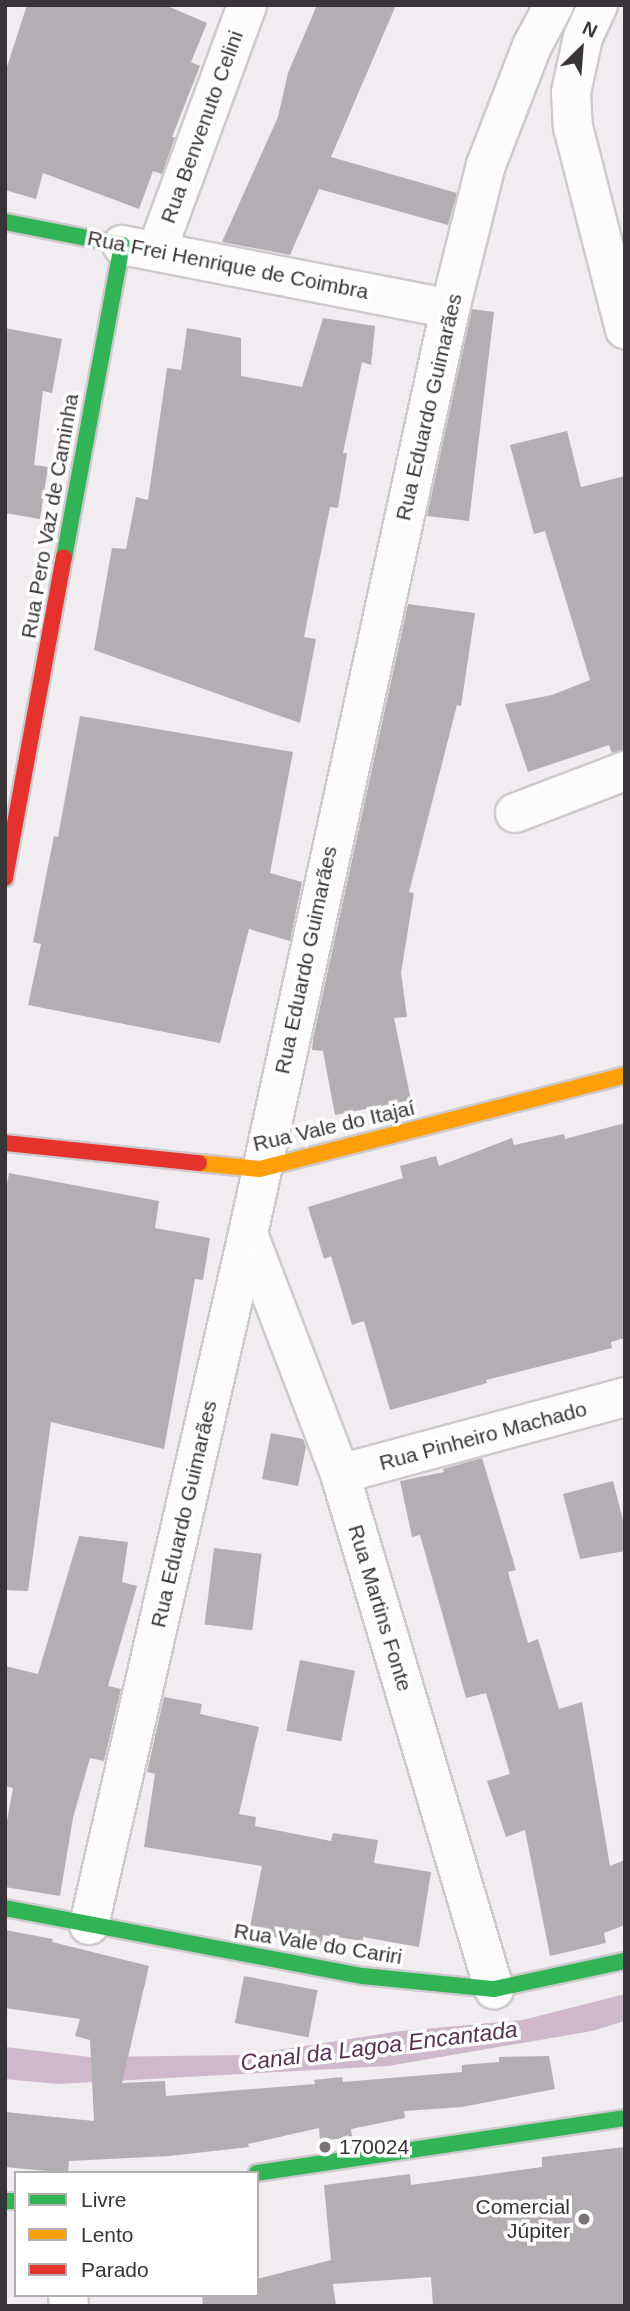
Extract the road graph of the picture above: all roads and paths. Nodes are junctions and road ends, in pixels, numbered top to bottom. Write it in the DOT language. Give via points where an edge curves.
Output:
graph roads {
  1 [pos="247,5"];
  2 [pos="554,5"];
  3 [pos="598,5"];
  4 [pos="5,222"];
  5 [pos="139,247"];
  6 [pos="450,309"];
  7 [pos="625,329"];
  8 [pos="625,771"];
  9 [pos="515,813"];
  10 [pos="5,878"];
  11 [pos="625,1075"];
  12 [pos="5,1143"];
  13 [pos="260,1169"];
  14 [pos="248,1234"];
  15 [pos="625,1397"];
  16 [pos="340,1474"];
  17 [pos="5,1908"];
  18 [pos="89,1925"];
  19 [pos="625,1961"];
  20 [pos="494,1989"];
  21 [pos="625,2118"];
  22 [pos="259,2173"];
  1 -- 5 [label="street, Rua Benvenuto Celini"];
  2 -- 6 [label="street, Rua Eduardo Guimarães" via="532,46 486,166"];
  3 -- 7 [label="street" via="583,37 570,92 573,127"];
  4 -- 5 [label="main road, Rua Frei Henrique de Coimbra"];
  5 -- 6 [label="street, Rua Frei Henrique de Coimbra"];
  5 -- 10 [label="main road, Rua Pero Vaz de Caminha"];
  6 -- 13 [label="street, Rua Eduardo Guimarães"];
  8 -- 9 [label="street"];
  11 -- 13 [label="main road, Rua Vale do Itajaí"];
  12 -- 13 [label="main road, Rua Vale do Itajaí"];
  13 -- 14 [label="street, Rua Eduardo Guimarães"];
  14 -- 16 [label="street, Rua Martins Fonte"];
  14 -- 18 [label="street, Rua Eduardo Guimarães"];
  15 -- 16 [label="street, Rua Pinheiro Machado"];
  16 -- 20 [label="street, Rua Martins Fonte"];
  17 -- 18 [label="main road, Rua Vale do Cariri"];
  18 -- 20 [label="main road, Rua Vale do Cariri" via="363,1976"];
  19 -- 20 [label="main road, Rua Vale do Cariri"];
  21 -- 22 [label="main road"];
}
